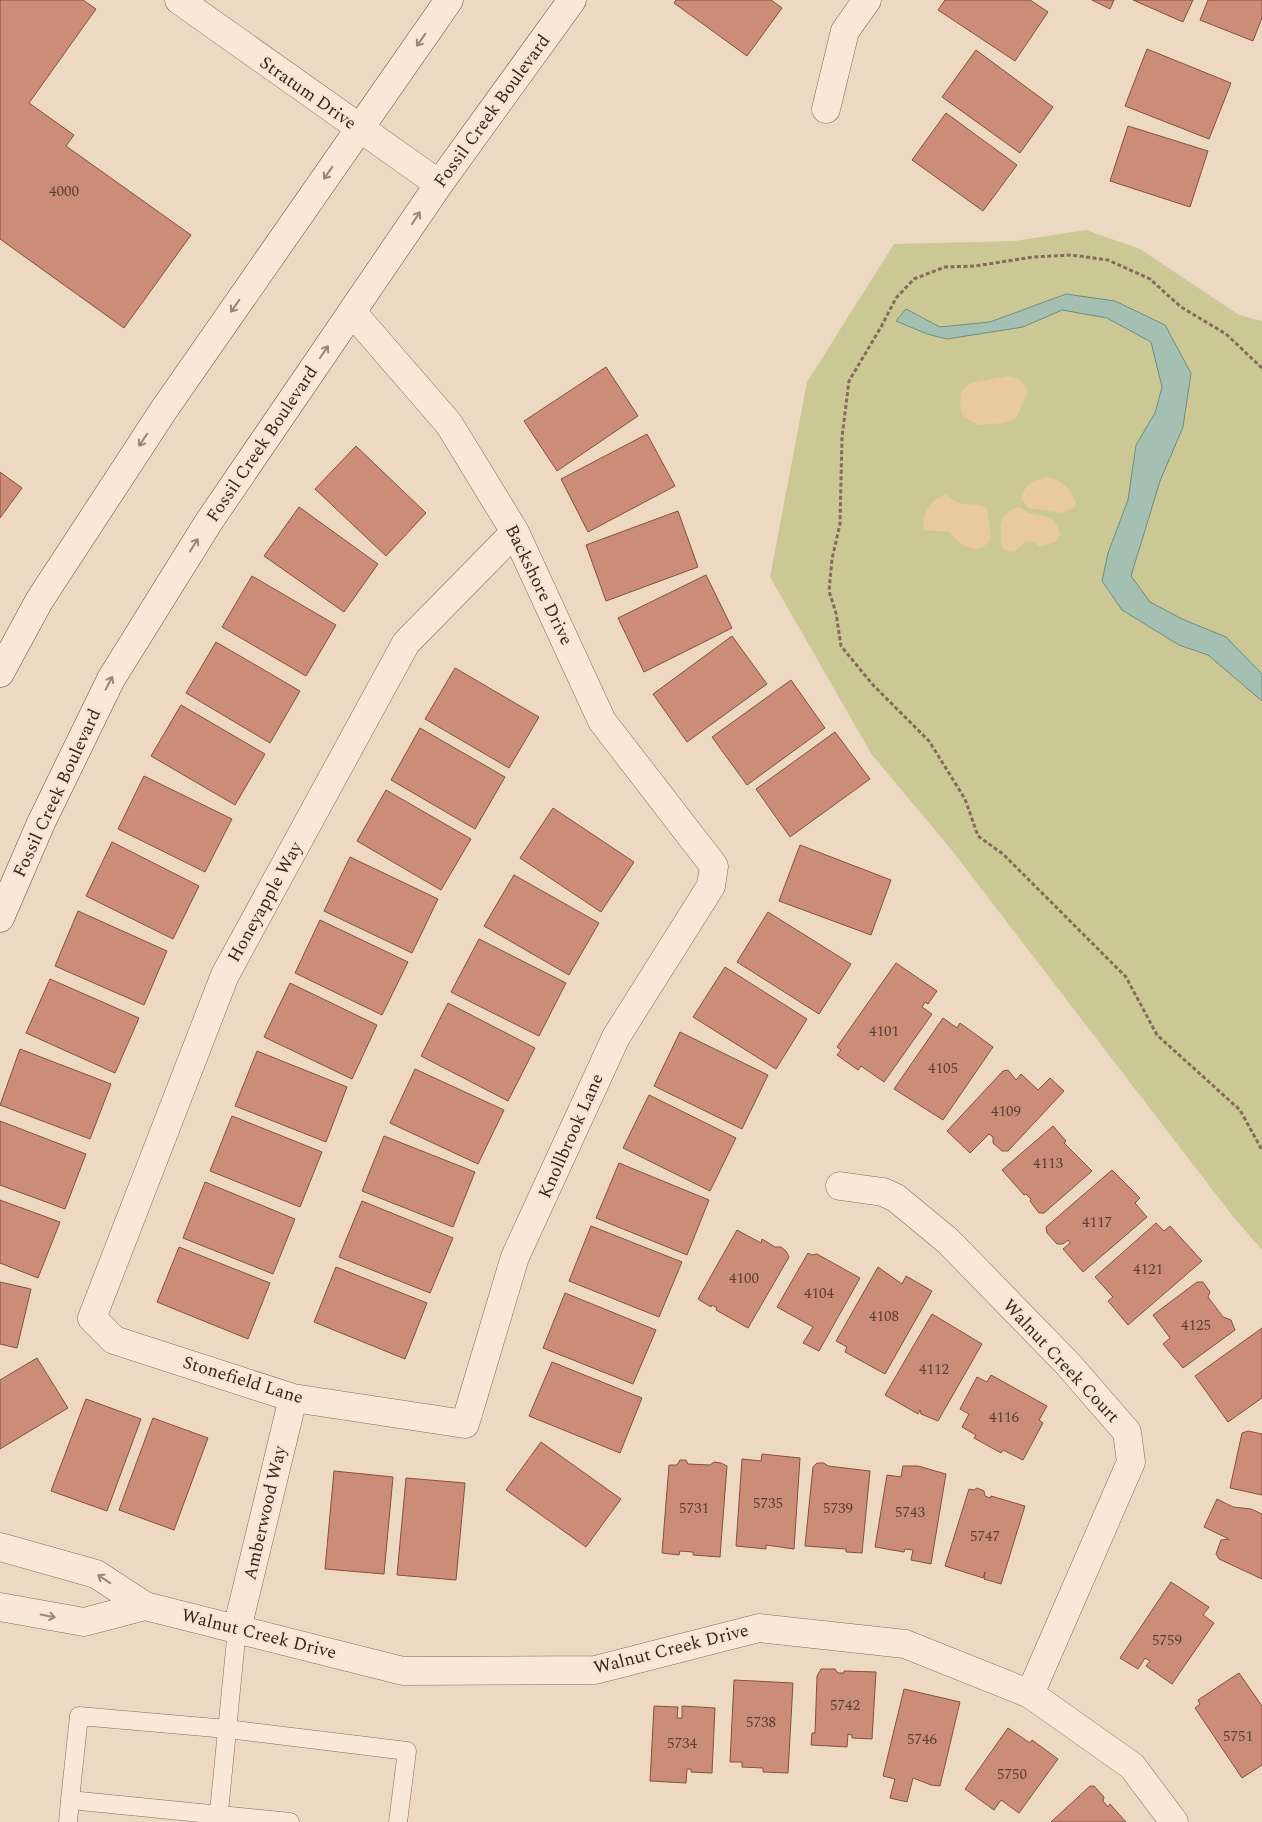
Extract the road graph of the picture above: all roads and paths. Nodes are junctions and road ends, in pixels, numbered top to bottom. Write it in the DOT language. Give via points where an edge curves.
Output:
graph roads {
  1 [pos="178,0"];
  2 [pos="449,0"];
  3 [pos="572,0"];
  4 [pos="867,0"];
  5 [pos="826,109"];
  6 [pos="360,129"];
  7 [pos="439,184"];
  8 [pos="352,312"];
  9 [pos="1262,368"];
  10 [pos="515,532"];
  11 [pos="0,673"];
  12 [pos="714,866"];
  13 [pos="0,918"];
  14 [pos="1262,1150"];
  15 [pos="840,1186"];
  16 [pos="92,1318"];
  17 [pos="293,1398"];
  18 [pos="465,1424"];
  19 [pos="0,1547"];
  20 [pos="145,1606"];
  21 [pos="0,1607"];
  22 [pos="237,1629"];
  23 [pos="1030,1694"];
  24 [pos="227,1729"];
  25 [pos="70,1800"];
  26 [pos="218,1818"];
  27 [pos="68,1822"];
  28 [pos="290,1822"];
  29 [pos="398,1822"];
  30 [pos="1174,1822"];
  1 -- 6 [label="street, Stratum Drive"];
  2 -- 6 [label="street, one-way"];
  3 -- 7 [label="street, Fossil Creek Boulevard"];
  4 -- 5 [label="street" via="845,31"];
  6 -- 7 [label="street, Stratum Drive"];
  6 -- 11 [label="street, one-way" via="114,484 39,601"];
  8 -- 7 [label="street, Fossil Creek Boulevard, one-way"];
  8 -- 10 [label="street, Backshore Drive" via="449,424"];
  13 -- 8 [label="street, Fossil Creek Boulevard, one-way" via="41,823 111,679 208,523"];
  9 -- 14 [label="path" via="1226,334 1181,307 1150,279 1108,260 1072,255 1033,257 975,266 944,266 914,279 894,301 849,381 844,412 840,524 829,591 836,612 840,646 873,685 929,741 965,799 978,836 1003,854 1126,978 1157,1035 1240,1110"];
  10 -- 12 [label="street, Backshore Drive" via="602,721"];
  10 -- 16 [label="street, Honeyapple Way" via="406,643 225,976"];
  12 -- 18 [label="street, Knollbrook Lane" via="711,886 616,1037 515,1257"];
  15 -- 23 [label="street, Walnut Creek Court" via="883,1192 896,1198 948,1241 1067,1363 1127,1432 1131,1462"];
  16 -- 17 [label="street, Stonefield Lane" via="114,1340"];
  17 -- 18 [label="street, Stonefield Lane"];
  17 -- 22 [label="street, Amberwood Way"];
  20 -- 19 [label="street, Walnut Creek Drive, one-way" via="96,1574"];
  21 -- 20 [label="street, Walnut Creek Drive, one-way" via="84,1622"];
  20 -- 22 [label="street, Walnut Creek Drive"];
  22 -- 23 [label="street, Walnut Creek Drive" via="403,1671 595,1670 759,1628 905,1644"];
  22 -- 24 [label="lane"];
  23 -- 30 [label="street, Walnut Creek Drive" via="1132,1766"];
  24 -- 25 [label="lane" via="79,1716"];
  24 -- 26 [label="lane"];
  24 -- 29 [label="lane" via="407,1751"];
  25 -- 26 [label="lane"];
  25 -- 27 [label="lane"];
  26 -- 28 [label="lane"];
}
